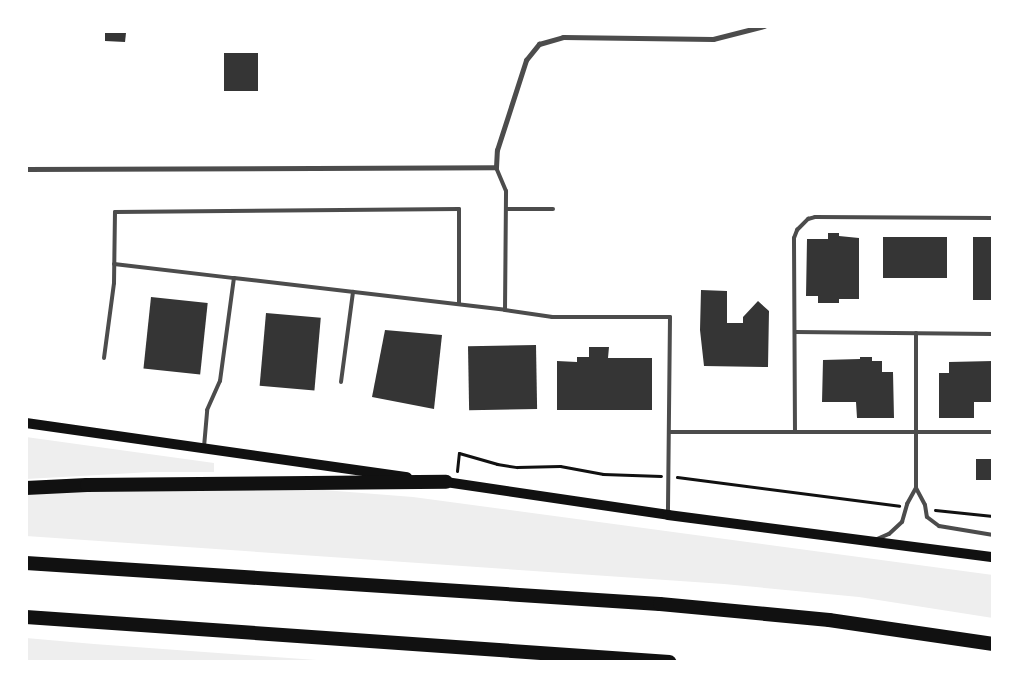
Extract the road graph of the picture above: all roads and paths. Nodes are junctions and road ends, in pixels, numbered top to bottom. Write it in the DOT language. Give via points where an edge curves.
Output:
graph roads {
  1 [pos="764,26"];
  2 [pos="496,167"];
  3 [pos="26,169"];
  4 [pos="506,209"];
  5 [pos="552,209"];
  6 [pos="993,218"];
  7 [pos="114,264"];
  8 [pos="234,278"];
  9 [pos="353,292"];
  10 [pos="459,304"];
  11 [pos="505,310"];
  12 [pos="795,332"];
  13 [pos="916,333"];
  14 [pos="993,334"];
  15 [pos="104,358"];
  16 [pos="341,382"];
  17 [pos="26,423"];
  18 [pos="669,432"];
  19 [pos="795,432"];
  20 [pos="993,432"];
  21 [pos="916,433"];
  22 [pos="204,449"];
  23 [pos="669,476"];
  24 [pos="451,483"];
  25 [pos="26,488"];
  26 [pos="916,488"];
  27 [pos="907,507"];
  28 [pos="925,508"];
  29 [pos="668,515"];
  30 [pos="993,516"];
  31 [pos="993,534"];
  32 [pos="870,542"];
  33 [pos="993,557"];
  34 [pos="26,563"];
  35 [pos="26,617"];
  36 [pos="993,644"];
  37 [pos="669,662"];
  1 -- 2 [label="street" via="713,39 563,37 539,44 526,60 497,150"];
  2 -- 3 [label="street"];
  2 -- 4 [label="lane" via="506,191"];
  4 -- 5 [label="lane"];
  4 -- 11 [label="lane"];
  6 -- 12 [label="lane" via="808,219 794,238"];
  7 -- 8 [label="lane"];
  7 -- 10 [label="lane" via="115,212 459,209"];
  7 -- 15 [label="lane"];
  8 -- 9 [label="lane"];
  8 -- 22 [label="lane" via="220,381 207,410"];
  9 -- 10 [label="lane"];
  9 -- 16 [label="lane"];
  10 -- 11 [label="lane"];
  11 -- 18 [label="lane" via="552,317 670,317"];
  12 -- 13 [label="lane"];
  12 -- 19 [label="lane"];
  13 -- 14 [label="lane"];
  13 -- 21 [label="lane"];
  17 -- 22 [label="main road"];
  18 -- 19 [label="lane"];
  18 -- 23 [label="lane"];
  19 -- 21 [label="lane"];
  20 -- 21 [label="lane"];
  21 -- 26 [label="lane"];
  22 -- 24 [label="main road"];
  23 -- 24 [label="path" via="603,474 560,466 518,467 459,454"];
  23 -- 27 [label="path"];
  23 -- 29 [label="lane"];
  24 -- 25 [label="highway" via="87,484"];
  24 -- 29 [label="main road"];
  26 -- 27 [label="lane"];
  26 -- 28 [label="lane"];
  27 -- 32 [label="lane" via="896,529"];
  28 -- 30 [label="path"];
  28 -- 31 [label="lane" via="927,517 939,526"];
  29 -- 32 [label="main road"];
  32 -- 33 [label="main road"];
  34 -- 36 [label="highway" via="660,604 829,620"];
  35 -- 37 [label="highway"];
}
